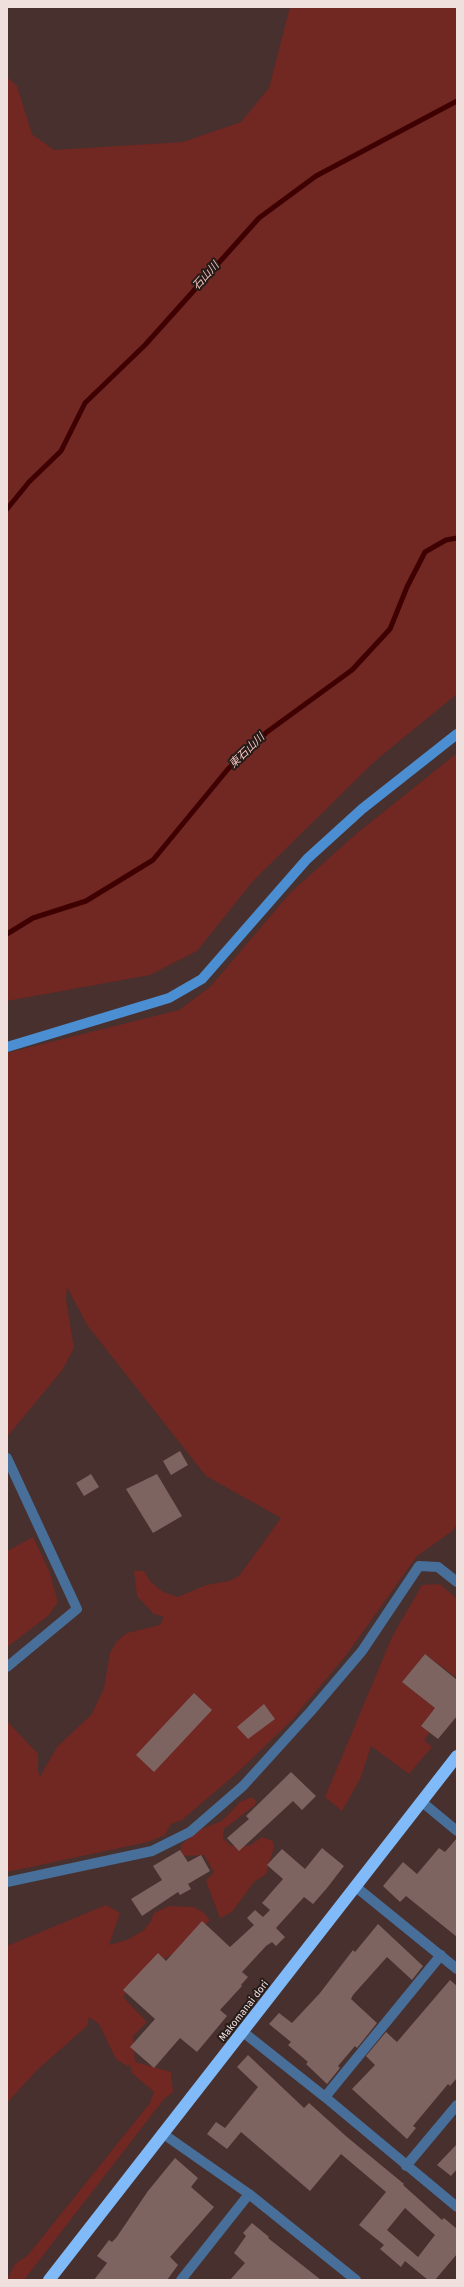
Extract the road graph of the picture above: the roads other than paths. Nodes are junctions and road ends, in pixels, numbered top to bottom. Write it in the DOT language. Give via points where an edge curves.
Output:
graph roads {
  1 [pos="457,734"];
  2 [pos="7,1047"];
  3 [pos="7,1458"];
  4 [pos="457,1582"];
  5 [pos="7,1667"];
  6 [pos="457,1756"];
  7 [pos="422,1802"];
  8 [pos="457,1832"];
  9 [pos="7,1882"];
  10 [pos="356,1886"];
  11 [pos="441,1955"];
  12 [pos="457,1969"];
  13 [pos="243,2032"];
  14 [pos="325,2097"];
  15 [pos="457,2105"];
  16 [pos="162,2133"];
  17 [pos="406,2166"];
  18 [pos="249,2194"];
  19 [pos="457,2207"];
  20 [pos="49,2280"];
  21 [pos="182,2280"];
  22 [pos="356,2280"];
  1 -- 2 [label="street" via="362,809 307,859 202,979 169,998"];
  3 -- 5 [label="street" via="77,1609"];
  4 -- 9 [label="street" via="438,1567 419,1566 362,1651 311,1711 243,1786 190,1832 152,1852"];
  6 -- 7 [label="highway, Makomanai dori"];
  7 -- 8 [label="street"];
  7 -- 10 [label="highway, Makomanai dori"];
  10 -- 11 [label="street"];
  10 -- 13 [label="highway, Makomanai dori"];
  11 -- 12 [label="street"];
  11 -- 14 [label="street"];
  13 -- 14 [label="street"];
  13 -- 16 [label="highway, Makomanai dori"];
  14 -- 17 [label="street"];
  15 -- 17 [label="street"];
  16 -- 18 [label="street"];
  16 -- 20 [label="highway, Makomanai dori"];
  17 -- 19 [label="street"];
  18 -- 21 [label="street"];
  18 -- 22 [label="street"];
}
